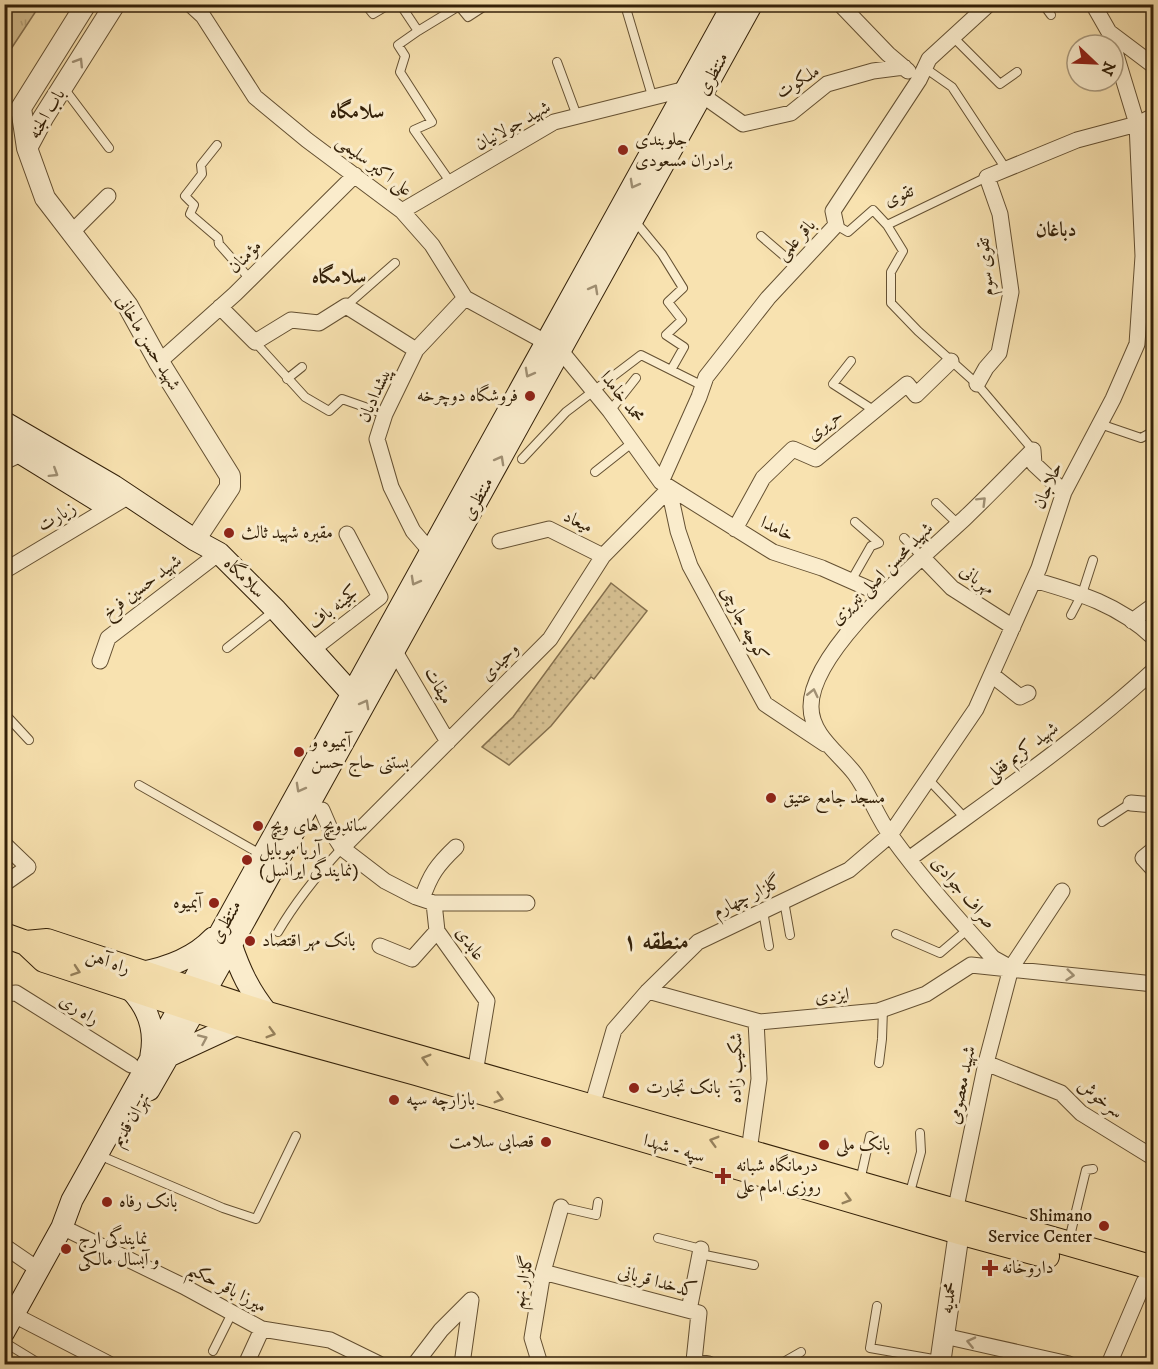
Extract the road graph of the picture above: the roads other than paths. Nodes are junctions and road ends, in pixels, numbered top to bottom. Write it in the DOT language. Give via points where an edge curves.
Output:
graph roads {
  1 [pos="86,4"];
  2 [pos="115,4"];
  3 [pos="365,4"];
  4 [pos="390,4"];
  5 [pos="400,4"];
  6 [pos="488,4"];
  7 [pos="733,4"];
  8 [pos="752,4"];
  9 [pos="840,4"];
  10 [pos="989,4"];
  11 [pos="1043,4"];
  12 [pos="1093,4"];
  13 [pos="626,5"];
  14 [pos="194,6"];
  15 [pos="1051,15"];
  16 [pos="418,31"];
  17 [pos="1109,32"];
  18 [pos="953,37"];
  19 [pos="557,62"];
  20 [pos="1154,66"];
  21 [pos="904,67"];
  22 [pos="1017,72"];
  23 [pos="922,74"];
  24 [pos="63,86"];
  25 [pos="694,92"];
  26 [pos="653,99"];
  27 [pos="577,116"];
  28 [pos="1154,116"];
  29 [pos="1137,124"];
  30 [pos="217,145"];
  31 [pos="27,148"];
  32 [pos="109,148"];
  33 [pos="1154,156"];
  34 [pos="1006,169"];
  35 [pos="355,175"];
  36 [pos="987,177"];
  37 [pos="451,183"];
  38 [pos="108,196"];
  39 [pos="402,211"];
  40 [pos="633,218"];
  41 [pos="836,225"];
  42 [pos="887,225"];
  43 [pos="72,232"];
  44 [pos="761,236"];
  45 [pos="395,263"];
  46 [pos="797,267"];
  47 [pos="250,279"];
  48 [pos="465,298"];
  49 [pos="346,306"];
  50 [pos="220,307"];
  51 [pos="255,342"];
  52 [pos="553,346"];
  53 [pos="416,350"];
  54 [pos="851,361"];
  55 [pos="951,361"];
  56 [pos="159,362"];
  57 [pos="302,368"];
  58 [pos="671,370"];
  59 [pos="636,378"];
  60 [pos="287,379"];
  61 [pos="977,384"];
  62 [pos="703,386"];
  63 [pos="592,390"];
  64 [pos="610,411"];
  65 [pos="875,411"];
  66 [pos="385,414"];
  67 [pos="4,422"];
  68 [pos="1100,424"];
  69 [pos="1154,431"];
  70 [pos="633,442"];
  71 [pos="4,443"];
  72 [pos="1033,450"];
  73 [pos="20,452"];
  74 [pos="522,459"];
  75 [pos="595,472"];
  76 [pos="665,485"];
  77 [pos="122,491"];
  78 [pos="1064,492"];
  79 [pos="936,503"];
  80 [pos="855,522"];
  81 [pos="958,524"];
  82 [pos="735,529"];
  83 [pos="347,534"];
  84 [pos="904,538"];
  85 [pos="195,540"];
  86 [pos="500,541"];
  87 [pos="219,553"];
  88 [pos="437,556"];
  89 [pos="603,556"];
  90 [pos="923,558"];
  91 [pos="1093,560"];
  92 [pos="4,571"];
  93 [pos="1034,580"];
  94 [pos="851,581"];
  95 [pos="1082,594"];
  96 [pos="883,595"];
  97 [pos="1154,605"];
  98 [pos="276,610"];
  99 [pos="1071,615"];
  100 [pos="1132,621"];
  101 [pos="1013,627"];
  102 [pos="1154,638"];
  103 [pos="226,648"];
  104 [pos="313,649"];
  105 [pos="394,650"];
  106 [pos="100,661"];
  107 [pos="988,670"];
  108 [pos="1154,670"];
  109 [pos="1028,693"];
  110 [pos="352,694"];
  111 [pos="4,713"];
  112 [pos="29,740"];
  113 [pos="448,742"];
  114 [pos="829,746"];
  115 [pos="928,779"];
  116 [pos="139,785"];
  117 [pos="1131,803"];
  118 [pos="1154,805"];
  119 [pos="322,810"];
  120 [pos="965,818"];
  121 [pos="1102,822"];
  122 [pos="890,835"];
  123 [pos="4,844"];
  124 [pos="456,847"];
  125 [pos="342,848"];
  126 [pos="1154,849"];
  127 [pos="263,855"];
  128 [pos="909,859"];
  129 [pos="1154,870"];
  130 [pos="4,884"];
  131 [pos="1062,891"];
  132 [pos="428,901"];
  133 [pos="784,901"];
  134 [pos="527,903"];
  135 [pos="763,911"];
  136 [pos="967,930"];
  137 [pos="437,931"];
  138 [pos="278,932"];
  139 [pos="790,934"];
  140 [pos="896,934"];
  141 [pos="227,937"];
  142 [pos="15,939"];
  143 [pos="380,946"];
  144 [pos="769,946"];
  145 [pos="1011,968"];
  146 [pos="135,981"];
  147 [pos="1154,984"];
  148 [pos="648,991"];
  149 [pos="6,998"];
  150 [pos="192,1000"];
  151 [pos="883,1009"];
  152 [pos="268,1014"];
  153 [pos="756,1021"];
  154 [pos="238,1024"];
  155 [pos="150,1060"];
  156 [pos="879,1063"];
  157 [pos="986,1063"];
  158 [pos="475,1073"];
  159 [pos="592,1106"];
  160 [pos="920,1133"];
  161 [pos="296,1136"];
  162 [pos="870,1136"];
  163 [pos="749,1151"];
  164 [pos="1154,1158"];
  165 [pos="108,1160"];
  166 [pos="1093,1169"];
  167 [pos="860,1183"];
  168 [pos="909,1197"];
  169 [pos="598,1202"];
  170 [pos="561,1207"];
  171 [pos="957,1222"];
  172 [pos="62,1227"];
  173 [pos="658,1239"];
  174 [pos="1068,1245"];
  175 [pos="4,1246"];
  176 [pos="701,1252"];
  177 [pos="754,1265"];
  178 [pos="39,1270"];
  179 [pos="543,1272"];
  180 [pos="1150,1278"];
  181 [pos="877,1306"];
  182 [pos="688,1310"];
  183 [pos="232,1313"];
  184 [pos="9,1323"];
  185 [pos="262,1329"];
  186 [pos="944,1336"];
  187 [pos="4,1342"];
  188 [pos="213,1351"];
  189 [pos="801,1352"];
  190 [pos="1037,1361"];
  191 [pos="940,1362"];
  192 [pos="40,1365"];
  193 [pos="109,1365"];
  194 [pos="246,1365"];
  195 [pos="379,1365"];
  196 [pos="415,1365"];
  197 [pos="462,1365"];
  198 [pos="540,1365"];
  199 [pos="709,1365"];
  200 [pos="780,1365"];
  201 [pos="1069,1365"];
  202 [pos="1109,1365"];
  1 -- 31 [label="street, باب الجنه" via="21,108"];
  24 -- 2 [label="street, باب الجنه, one-way"];
  3 -- 4 [label="lane" via="373,14"];
  5 -- 16 [label="lane"];
  6 -- 16 [label="lane" via="468,17 459,6"];
  7 -- 25 [label="main road, منتظری"];
  8 -- 25 [label="main road, منتظری"];
  9 -- 21 [label="street"];
  10 -- 18 [label="street, باقر علمی"];
  11 -- 15 [label="lane"];
  12 -- 17 [label="street"];
  13 -- 26 [label="lane"];
  14 -- 35 [label="street, علی اکبر سلیمی" via="255,97"];
  16 -- 37 [label="lane" via="398,45 405,56 400,72 432,122 414,130"];
  17 -- 20 [label="street"];
  17 -- 29 [label="street"];
  18 -- 22 [label="lane" via="1000,84"];
  18 -- 23 [label="street, باقر علمی" via="929,59"];
  19 -- 27 [label="lane"];
  21 -- 23 [label="street"];
  21 -- 25 [label="street, ملکوت" via="827,84 791,113 743,124"];
  23 -- 34 [label="lane" via="952,87"];
  23 -- 41 [label="street, باقر علمی" via="833,211"];
  24 -- 31 [label="street, باب الجنه"];
  24 -- 32 [label="lane"];
  25 -- 26 [label="street, شهید جولانیان"];
  25 -- 40 [label="main road, منتظری"];
  25 -- 52 [label="main road, منتظری, one-way"];
  26 -- 27 [label="street, شهید جولانیان"];
  27 -- 37 [label="street, شهید جولانیان" via="554,122"];
  28 -- 29 [label="street"];
  29 -- 33 [label="street"];
  29 -- 34 [label="street" via="1077,140"];
  29 -- 68 [label="street, حلاجان" via="1143,256 1137,344"];
  30 -- 47 [label="lane" via="185,196 194,205 190,214 218,238"];
  31 -- 43 [label="street, شهید حسن ماخانی" via="45,198"];
  34 -- 36 [label="street"];
  35 -- 39 [label="street, علی اکبر سلیمی"];
  35 -- 47 [label="street, مؤمنان"];
  36 -- 42 [label="lane, تقوی"];
  36 -- 61 [label="street, تقوی سوم" via="1000,214 1011,292 999,353"];
  37 -- 39 [label="street, شهید جولانیان"];
  38 -- 43 [label="street"];
  39 -- 48 [label="street, علی اکبر سلیمی" via="432,245"];
  52 -- 40 [label="main road, منتظری, one-way"];
  40 -- 58 [label="lane" via="683,288 668,302 682,320 666,335 684,346"];
  41 -- 42 [label="lane, تقوی" via="848,232 873,210"];
  41 -- 46 [label="street, باقر علمی"];
  42 -- 55 [label="lane" via="903,250 891,272 891,303"];
  43 -- 56 [label="street, شهید حسن ماخانی" via="128,306"];
  44 -- 46 [label="lane"];
  45 -- 49 [label="lane"];
  46 -- 62 [label="street, باقر علمی" via="768,298"];
  47 -- 50 [label="street, مؤمنان"];
  48 -- 52 [label="street, علی اکبر سلیمی"];
  48 -- 53 [label="street, پیشدادیان"];
  49 -- 51 [label="street" via="320,323 291,320"];
  49 -- 53 [label="street"];
  50 -- 51 [label="street"];
  50 -- 56 [label="street, مؤمنان"];
  51 -- 60 [label="lane"];
  52 -- 63 [label="street, محمد خامدا"];
  52 -- 88 [label="main road, منتظری"];
  53 -- 66 [label="street, پیشدادیان"];
  54 -- 65 [label="lane" via="833,384"];
  55 -- 61 [label="lane"];
  55 -- 65 [label="street, حریری" via="916,394 907,384"];
  56 -- 85 [label="street, شهید حسن ماخانی" via="230,476 230,487"];
  57 -- 60 [label="lane"];
  58 -- 62 [label="lane"];
  58 -- 63 [label="lane" via="641,355"];
  59 -- 64 [label="lane"];
  60 -- 66 [label="lane" via="305,397 328,411 342,399"];
  61 -- 72 [label="lane"];
  62 -- 76 [label="street, باقر علمی"];
  63 -- 64 [label="street, محمد خامدا"];
  63 -- 74 [label="lane" via="566,411"];
  64 -- 70 [label="street, محمد خامدا"];
  65 -- 82 [label="street, حریری" via="816,459 793,449 763,478"];
  66 -- 88 [label="street, پیشدادیان" via="377,439 391,487 413,531"];
  67 -- 73 [label="main road"];
  68 -- 69 [label="lane" via="1141,438"];
  68 -- 78 [label="street, حلاجان"];
  70 -- 75 [label="lane"];
  70 -- 76 [label="street, محمد خامدا"];
  71 -- 73 [label="main road"];
  72 -- 78 [label="street" via="1034,464"];
  81 -- 72 [label="street, شهید محسن اصلی تبریزی, one-way"];
  73 -- 77 [label="main road" via="100,502"];
  76 -- 82 [label="street, خامدا"];
  76 -- 89 [label="street, وحیدی"];
  76 -- 114 [label="street, کوچه جارچی" via="690,566 765,704"];
  77 -- 85 [label="main road, سلامگاه"];
  77 -- 92 [label="street, زیارت"];
  78 -- 93 [label="street, حلاجان"];
  79 -- 81 [label="lane"];
  80 -- 94 [label="lane" via="879,543 871,546"];
  81 -- 90 [label="street, شهید محسن اصلی تبریزی"];
  82 -- 94 [label="street, خامدا" via="773,552"];
  83 -- 104 [label="street, کجینه باف" via="380,597"];
  84 -- 90 [label="lane"];
  85 -- 87 [label="main road, سلامگاه"];
  86 -- 89 [label="street, میعاد" via="549,529"];
  87 -- 98 [label="main road, سلامگاه"];
  87 -- 106 [label="street, شهید حسین فرخ" via="108,638"];
  88 -- 105 [label="main road, منتظری"];
  88 -- 110 [label="main road, منتظری, one-way"];
  89 -- 113 [label="street, وحیدی" via="550,639"];
  90 -- 96 [label="street, شهید محسن اصلی تبریزی"];
  90 -- 101 [label="street, مهربانی" via="952,588"];
  91 -- 95 [label="lane"];
  93 -- 95 [label="street"];
  93 -- 101 [label="street, حلاجان"];
  94 -- 96 [label="street, خامدا"];
  95 -- 99 [label="lane"];
  95 -- 100 [label="street" via="1118,610"];
  114 -- 96 [label="street, شهید محسن اصلی تبریزی, one-way" via="813,720 811,705 816,683 826,661"];
  97 -- 100 [label="street"];
  98 -- 103 [label="lane"];
  98 -- 104 [label="main road, سلامگاه"];
  100 -- 102 [label="street"];
  101 -- 107 [label="street, حلاجان"];
  104 -- 110 [label="main road, سلامگاه"];
  105 -- 113 [label="street, میقات"];
  141 -- 105 [label="main road, منتظری, one-way"];
  107 -- 109 [label="street" via="1020,697"];
  107 -- 115 [label="street, حلاجان" via="976,709"];
  108 -- 120 [label="street, شهید کریم قفلی" via="1066,744"];
  110 -- 127 [label="main road, منتظری, one-way"];
  111 -- 112 [label="lane"];
  113 -- 125 [label="street, وحیدی"];
  114 -- 122 [label="street, صراف جوادی" via="855,774"];
  115 -- 120 [label="lane"];
  115 -- 122 [label="street, حلاجان"];
  116 -- 127 [label="lane"];
  117 -- 118 [label="street"];
  117 -- 121 [label="lane"];
  119 -- 125 [label="street"];
  120 -- 128 [label="street, شهید کریم قفلی"];
  122 -- 128 [label="street, صراف جوادی"];
  122 -- 133 [label="street, گلزار چهارم" via="849,870"];
  123 -- 130 [label="street" via="28,867"];
  124 -- 132 [label="street" via="428,878"];
  125 -- 132 [label="street" via="385,881"];
  125 -- 138 [label="lane" via="310,885"];
  126 -- 129 [label="street" via="1143,858"];
  127 -- 141 [label="main road, منتظری"];
  128 -- 136 [label="street, صراف جوادی"];
  131 -- 145 [label="street, شهید معصومی"];
  132 -- 134 [label="street"];
  132 -- 137 [label="street, عابدی"];
  133 -- 135 [label="street, گلزار چهارم"];
  133 -- 139 [label="lane"];
  135 -- 144 [label="lane"];
  135 -- 148 [label="street, گلزار چهارم" via="698,942"];
  136 -- 140 [label="lane" via="940,953"];
  136 -- 145 [label="street, صراف جوادی" via="993,958"];
  137 -- 143 [label="street" via="412,959"];
  137 -- 158 [label="street, عابدی" via="487,1000"];
  141 -- 146 [label="main road"];
  141 -- 150 [label="main road, منتظری"];
  141 -- 152 [label="main road" via="251,993"];
  142 -- 146 [label="main road, راه آهن" via="44,960"];
  145 -- 147 [label="street, ایزدی, one-way"];
  145 -- 151 [label="street, ایزدی" via="971,965 926,994"];
  145 -- 157 [label="street, شهید معصومی"];
  146 -- 150 [label="main road, راه آهن"];
  146 -- 155 [label="main road" via="151,1021"];
  148 -- 153 [label="street, ایزدی"];
  148 -- 159 [label="street, گلزار چهارم" via="614,1030"];
  149 -- 155 [label="street, راه ری" via="16,993"];
  150 -- 152 [label="main road, سپه - شهدا"];
  150 -- 154 [label="main road, سپه - شهدا"];
  150 -- 155 [label="main road, تهران قدیم"];
  151 -- 153 [label="street, ایزدی"];
  151 -- 156 [label="lane"];
  158 -- 152 [label="main road, سپه - شهدا, one-way"];
  153 -- 163 [label="street, شکیب زاده" via="759,1079"];
  155 -- 154 [label="main road, one-way"];
  154 -- 171 [label="main road, سپه - شهدا, one-way"];
  155 -- 165 [label="main road, تهران قدیم"];
  155 -- 172 [label="main road, تهران قدیم" via="72,1200"];
  157 -- 164 [label="street, سرخوش" via="1061,1093 1081,1113"];
  157 -- 171 [label="street, شهید معصومی"];
  158 -- 159 [label="main road, سپه - شهدا"];
  163 -- 159 [label="main road, سپه - شهدا, one-way"];
  160 -- 168 [label="lane" via="921,1152"];
  161 -- 165 [label="lane" via="256,1219"];
  162 -- 167 [label="lane"];
  163 -- 167 [label="main road, سپه - شهدا"];
  165 -- 172 [label="main road, تهران قدیم"];
  166 -- 174 [label="lane" via="1086,1170"];
  167 -- 168 [label="main road, سپه - شهدا"];
  168 -- 171 [label="main road, سپه - شهدا"];
  169 -- 170 [label="lane" via="596,1215"];
  170 -- 179 [label="street, گلزار نهم"];
  171 -- 174 [label="main road, سپه - شهدا"];
  171 -- 180 [label="main road, سپه - شهدا"];
  171 -- 186 [label="street, محمدیه"];
  172 -- 178 [label="main road, تهران قدیم"];
  172 -- 183 [label="street, میرزا باقر حکیم"];
  173 -- 176 [label="lane"];
  174 -- 180 [label="main road, سپه - شهدا"];
  175 -- 178 [label="street"];
  176 -- 177 [label="lane"];
  176 -- 182 [label="street"];
  178 -- 184 [label="main road, تهران قدیم"];
  179 -- 182 [label="street, کدخدا قربانی"];
  179 -- 198 [label="street, گلزار نهم" via="532,1338"];
  180 -- 202 [label="street"];
  181 -- 191 [label="lane" via="870,1348"];
  182 -- 199 [label="street, کدخدا قربانی" via="699,1313 694,1361"];
  183 -- 185 [label="street, میرزا باقر حکیم"];
  183 -- 188 [label="lane"];
  184 -- 193 [label="street"];
  185 -- 194 [label="street"];
  185 -- 195 [label="street, میرزا باقر حکیم" via="330,1340"];
  190 -- 186 [label="street, one-way"];
  186 -- 191 [label="street, محمدیه"];
  187 -- 192 [label="lane"];
  189 -- 200 [label="lane"];
  190 -- 201 [label="street"];
  196 -- 197 [label="street" via="441,1330 471,1300"];
}
